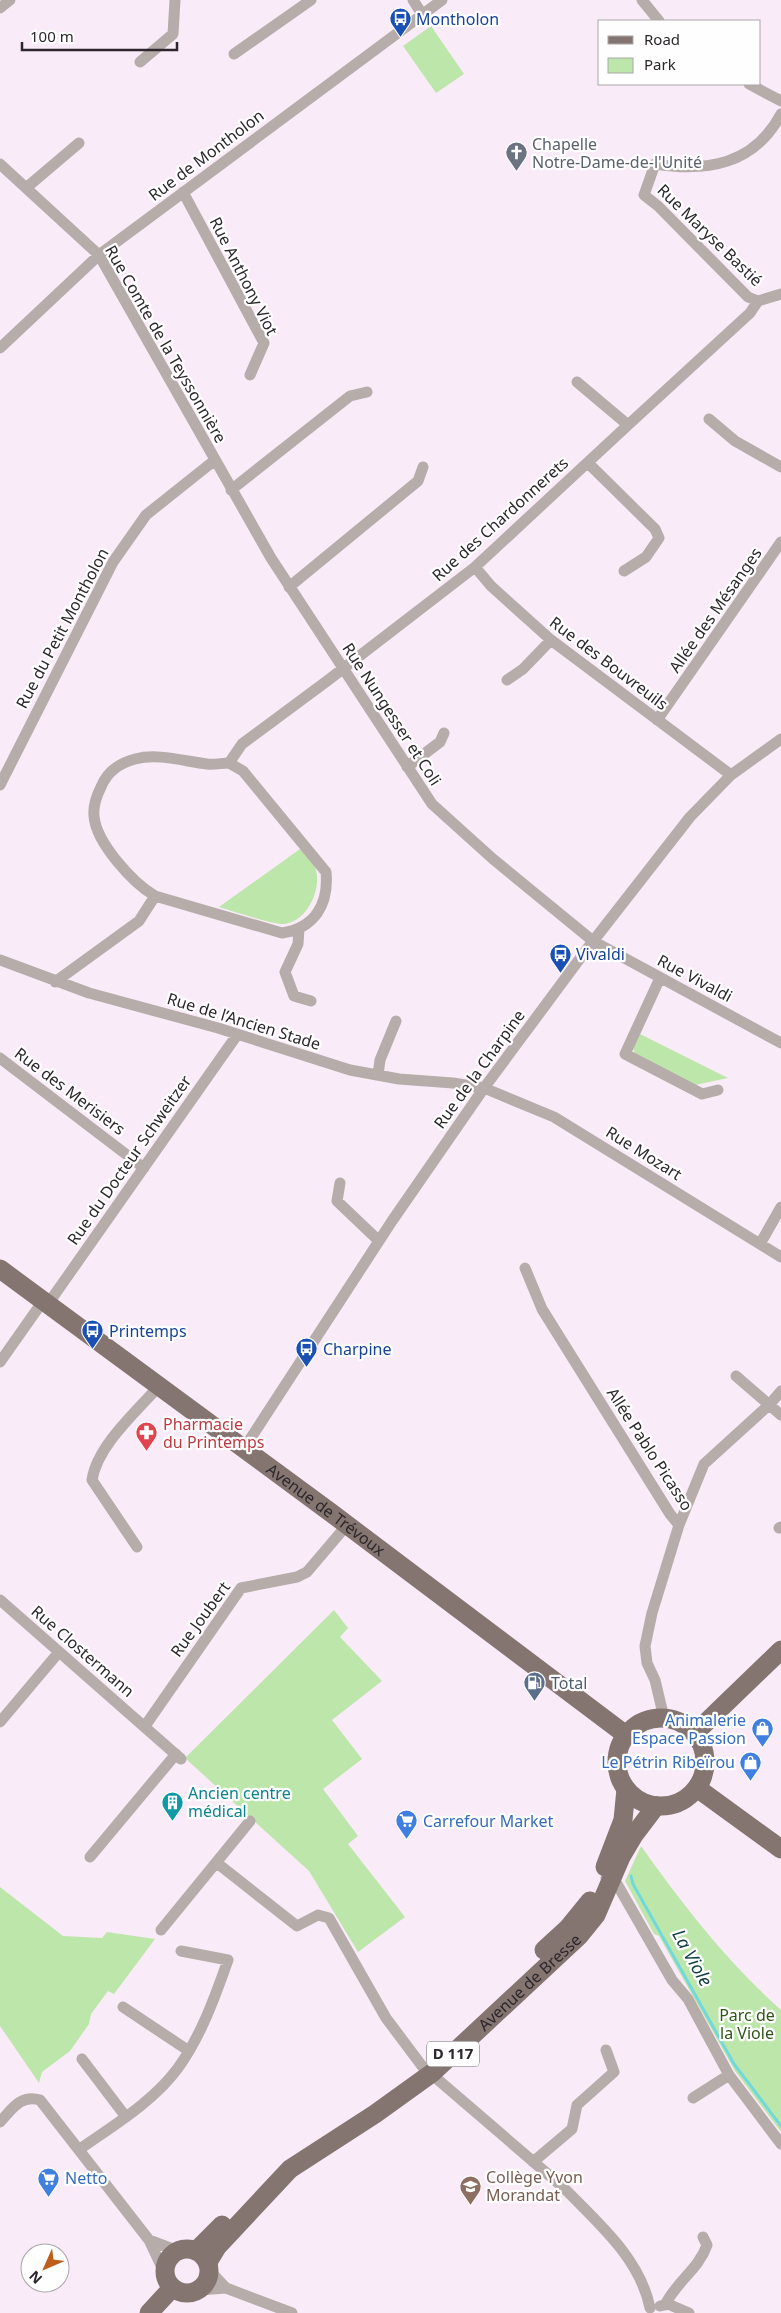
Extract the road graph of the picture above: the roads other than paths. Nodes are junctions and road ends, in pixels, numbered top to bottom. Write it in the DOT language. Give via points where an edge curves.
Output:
graph roads {
  1 [pos="10,0"];
  2 [pos="175,0"];
  3 [pos="311,0"];
  4 [pos="413,0"];
  5 [pos="442,0"];
  6 [pos="642,0"];
  7 [pos="0,8"];
  8 [pos="422,14"];
  9 [pos="658,20"];
  10 [pos="234,54"];
  11 [pos="140,62"];
  12 [pos="751,85"];
  13 [pos="781,101"];
  14 [pos="781,114"];
  15 [pos="79,143"];
  16 [pos="0,164"];
  17 [pos="26,188"];
  18 [pos="183,192"];
  19 [pos="99,255"];
  20 [pos="781,294"];
  21 [pos="758,301"];
  22 [pos="0,348"];
  23 [pos="250,375"];
  24 [pos="577,382"];
  25 [pos="367,392"];
  26 [pos="709,419"];
  27 [pos="628,425"];
  28 [pos="215,460"];
  29 [pos="588,463"];
  30 [pos="423,466"];
  31 [pos="781,467"];
  32 [pos="232,490"];
  33 [pos="781,542"];
  34 [pos="475,567"];
  35 [pos="624,571"];
  36 [pos="289,587"];
  37 [pos="551,640"];
  38 [pos="343,670"];
  39 [pos="507,680"];
  40 [pos="657,720"];
  41 [pos="444,733"];
  42 [pos="781,739"];
  43 [pos="229,763"];
  44 [pos="407,767"];
  45 [pos="731,775"];
  46 [pos="0,785"];
  47 [pos="155,896"];
  48 [pos="299,929"];
  49 [pos="593,941"];
  50 [pos="0,960"];
  51 [pos="660,978"];
  52 [pos="55,982"];
  53 [pos="312,1001"];
  54 [pos="396,1021"];
  55 [pos="237,1034"];
  56 [pos="781,1043"];
  57 [pos="0,1058"];
  58 [pos="378,1075"];
  59 [pos="484,1088"];
  60 [pos="718,1090"];
  61 [pos="144,1168"];
  62 [pos="340,1183"];
  63 [pos="781,1207"];
  64 [pos="379,1241"];
  65 [pos="760,1244"];
  66 [pos="781,1257"];
  67 [pos="525,1268"];
  68 [pos="0,1269"];
  69 [pos="46,1302"];
  70 [pos="0,1362"];
  71 [pos="736,1376"];
  72 [pos="159,1386"];
  73 [pos="781,1391"];
  74 [pos="770,1404"];
  75 [pos="781,1415"];
  76 [pos="244,1450"];
  77 [pos="348,1525"];
  78 [pos="679,1526"];
  79 [pos="136,1547"];
  80 [pos="0,1600"];
  81 [pos="781,1650"];
  82 [pos="59,1652"];
  83 [pos="664,1718"];
  84 [pos="0,1722"];
  85 [pos="145,1726"];
  86 [pos="695,1734"];
  87 [pos="626,1735"];
  88 [pos="697,1788"];
  89 [pos="626,1789"];
  90 [pos="656,1806"];
  91 [pos="250,1821"];
  92 [pos="781,1849"];
  93 [pos="90,1857"];
  94 [pos="217,1863"];
  95 [pos="607,1878"];
  96 [pos="161,1930"];
  97 [pos="181,1951"];
  98 [pos="123,2007"];
  99 [pos="606,2050"];
  100 [pos="188,2051"];
  101 [pos="82,2059"];
  102 [pos="427,2070"];
  103 [pos="729,2075"];
  104 [pos="693,2098"];
  105 [pos="126,2117"];
  106 [pos="0,2122"];
  107 [pos="781,2144"];
  108 [pos="80,2150"];
  109 [pos="533,2162"];
  110 [pos="703,2237"];
  111 [pos="149,2240"];
  112 [pos="198,2259"];
  113 [pos="169,2281"];
  114 [pos="226,2288"];
  115 [pos="200,2290"];
  116 [pos="665,2305"];
  117 [pos="648,2310"];
  118 [pos="149,2313"];
  119 [pos="292,2313"];
  120 [pos="689,2313"];
  1 -- 7 [label="street"];
  2 -- 11 [label="street" via="173,34"];
  3 -- 10 [label="street"];
  4 -- 8 [label="street"];
  5 -- 8 [label="street, Rue de Montholon"];
  6 -- 9 [label="street"];
  8 -- 18 [label="street, Rue de Montholon"];
  12 -- 13 [label="street"];
  14 -- 21 [label="street, Rue Maryse Bastié" via="753,149 726,162 682,168 655,164 644,196 658,206 748,297"];
  15 -- 17 [label="street"];
  16 -- 17 [label="street, Rue Comte de la Teyssonnière"];
  17 -- 19 [label="street, Rue Comte de la Teyssonnière"];
  18 -- 19 [label="street, Rue de Montholon"];
  18 -- 23 [label="street, Rue Anthony Viot" via="264,344"];
  19 -- 22 [label="street, Rue de Montholon"];
  19 -- 28 [label="street, Rue Comte de la Teyssonnière"];
  20 -- 21 [label="street, Rue Maryse Bastié"];
  21 -- 27 [label="street, Rue des Chardonnerets" via="750,313"];
  24 -- 27 [label="street"];
  25 -- 32 [label="street" via="350,396"];
  26 -- 31 [label="street" via="735,441"];
  27 -- 29 [label="street, Rue des Chardonnerets"];
  28 -- 32 [label="street, Rue Nungesser et Coli"];
  28 -- 46 [label="street, Rue du Petit Montholon" via="146,515 113,562"];
  29 -- 34 [label="street, Rue des Chardonnerets"];
  29 -- 35 [label="street" via="655,529 659,538 646,557"];
  30 -- 36 [label="street" via="418,481"];
  32 -- 36 [label="street, Rue Nungesser et Coli"];
  33 -- 40 [label="street, Allée des Mésanges"];
  34 -- 37 [label="street, Rue des Bouvreuils" via="491,586"];
  34 -- 38 [label="street, Rue des Chardonnerets"];
  36 -- 38 [label="street, Rue Nungesser et Coli"];
  37 -- 39 [label="street" via="523,669"];
  37 -- 40 [label="street, Rue des Bouvreuils"];
  38 -- 43 [label="street, Rue des Chardonnerets" via="242,744"];
  38 -- 44 [label="street, Rue Nungesser et Coli"];
  40 -- 45 [label="street, Rue des Bouvreuils"];
  41 -- 44 [label="street" via="440,742"];
  42 -- 45 [label="street, Rue de la Charpine"];
  43 -- 47 [label="street" via="209,764 151,756 122,763 103,782 94,816 99,832 113,855 140,887"];
  43 -- 48 [label="street" via="242,771 326,872 324,900 309,924"];
  44 -- 49 [label="street, Rue Nungesser et Coli" via="432,804"];
  45 -- 49 [label="street, Rue de la Charpine" via="690,817"];
  47 -- 48 [label="street" via="282,933"];
  47 -- 52 [label="street" via="139,920"];
  48 -- 53 [label="street" via="298,944 285,972 294,996"];
  49 -- 51 [label="street, Rue Vivaldi"];
  49 -- 59 [label="street, Rue de la Charpine"];
  50 -- 52 [label="street, Rue de l’Ancien Stade"];
  51 -- 56 [label="street, Rue Vivaldi"];
  51 -- 60 [label="street" via="625,1054 702,1094"];
  52 -- 55 [label="street, Rue de l’Ancien Stade"];
  54 -- 58 [label="street" via="380,1060"];
  55 -- 58 [label="street, Rue de l’Ancien Stade" via="350,1070"];
  55 -- 61 [label="street, Rue du Docteur Schweitzer"];
  57 -- 61 [label="street, Rue des Merisiers"];
  58 -- 59 [label="street, Rue de l’Ancien Stade"];
  59 -- 64 [label="street, Rue de la Charpine"];
  59 -- 65 [label="street, Rue Mozart" via="554,1117"];
  61 -- 69 [label="street, Rue du Docteur Schweitzer"];
  62 -- 64 [label="street" via="337,1200"];
  63 -- 65 [label="street"];
  64 -- 76 [label="street, Rue de la Charpine"];
  65 -- 66 [label="street, Rue Mozart"];
  67 -- 78 [label="street, Allée Pablo Picasso" via="542,1309"];
  68 -- 69 [label="main road, Avenue de Trévoux"];
  69 -- 70 [label="street, Rue du Docteur Schweitzer"];
  69 -- 72 [label="main road, Avenue de Trévoux"];
  71 -- 74 [label="street"];
  72 -- 76 [label="main road, Avenue de Trévoux"];
  72 -- 79 [label="street" via="102,1452 94,1466 92,1480"];
  73 -- 74 [label="street"];
  74 -- 75 [label="street"];
  74 -- 78 [label="street" via="704,1464"];
  76 -- 77 [label="main road, Avenue de Trévoux"];
  77 -- 85 [label="street, Rue Joubert" via="307,1572 242,1588"];
  77 -- 87 [label="main road, Avenue de Trévoux"];
  78 -- 83 [label="street, Allée Pablo Picasso" via="645,1646 647,1664 655,1680"];
  80 -- 82 [label="street, Rue Clostermann"];
  81 -- 86 [label="main road"];
  82 -- 84 [label="street"];
  82 -- 85 [label="street, Rue Clostermann"];
  83 -- 86 [label="main road" via="686,1726"];
  83 -- 87 [label="main road" via="643,1722"];
  85 -- 93 [label="street, Rue Clostermann" via="178,1757"];
  86 -- 88 [label="main road" via="705,1754 703,1778"];
  87 -- 89 [label="main road" via="617,1756 617,1768"];
  88 -- 90 [label="main road" via="679,1802"];
  88 -- 92 [label="main road"];
  89 -- 90 [label="main road" via="645,1803"];
  89 -- 95 [label="main road, Avenue de Bresse / D 117" via="623,1820"];
  90 -- 95 [label="main road, Avenue de Bresse / D 117"];
  91 -- 94 [label="street"];
  94 -- 96 [label="street"];
  94 -- 102 [label="street" via="297,1926 318,1915 329,1918 386,2018"];
  95 -- 102 [label="main road, Avenue de Bresse / D 117" via="568,1928"];
  95 -- 103 [label="street" via="617,1884 672,1980 688,1999"];
  97 -- 100 [label="street" via="228,1960 214,1999"];
  98 -- 100 [label="street"];
  99 -- 109 [label="street" via="614,2072 576,2105 572,2129"];
  100 -- 105 [label="street" via="159,2089"];
  101 -- 105 [label="street"];
  102 -- 109 [label="street"];
  102 -- 112 [label="main road, Avenue de Bresse / D 117" via="318,2136 283,2165"];
  103 -- 104 [label="street"];
  103 -- 107 [label="street"];
  105 -- 108 [label="street"];
  106 -- 108 [label="street" via="18,2101 32,2097 40,2100"];
  108 -- 111 [label="street"];
  109 -- 117 [label="street" via="564,2188 632,2262 646,2290"];
  110 -- 116 [label="street" via="707,2245 702,2258 670,2294"];
  111 -- 112 [label="street"];
  111 -- 113 [label="street"];
  112 -- 113 [label="main road" via="168,2260"];
  112 -- 114 [label="street"];
  112 -- 115 [label="main road" via="207,2282"];
  113 -- 115 [label="main road" via="188,2294"];
  113 -- 118 [label="main road"];
  114 -- 115 [label="street"];
  114 -- 119 [label="street"];
  116 -- 117 [label="street"];
  116 -- 120 [label="street"];
}
